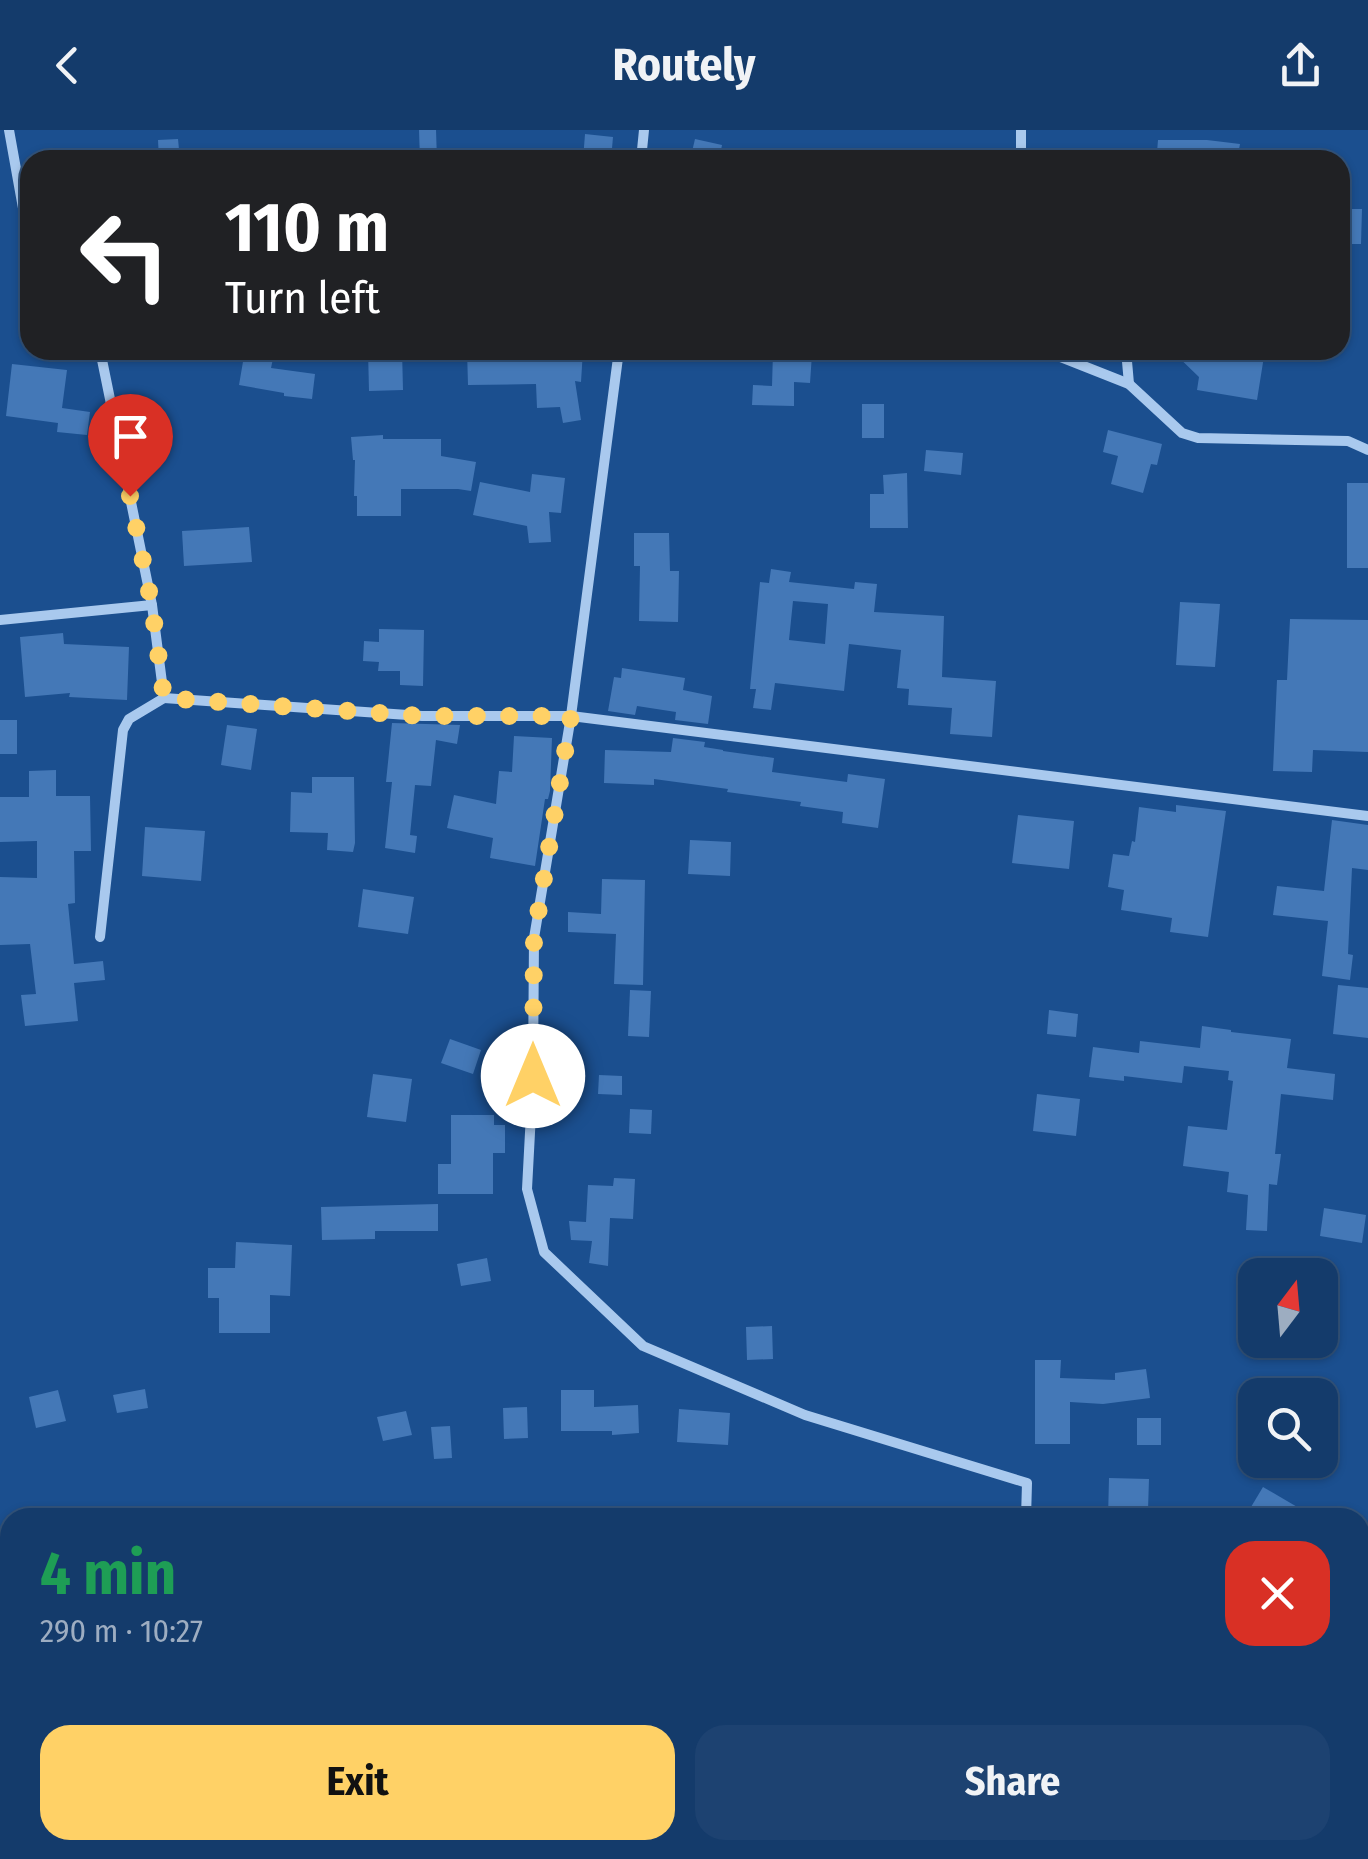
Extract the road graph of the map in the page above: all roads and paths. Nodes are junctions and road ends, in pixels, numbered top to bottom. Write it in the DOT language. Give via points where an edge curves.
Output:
graph roads {
  1 [pos="8,130"];
  2 [pos="20,194"];
  3 [pos="102,360"];
  4 [pos="618,360"];
  5 [pos="1068,360"];
  6 [pos="1127,360"];
  7 [pos="1128,384"];
  8 [pos="1368,450"];
  9 [pos="152,606"];
  10 [pos="0,620"];
  11 [pos="164,698"];
  12 [pos="571,716"];
  13 [pos="1368,816"];
  14 [pos="100,937"];
  15 [pos="1026,1508"];
  1 -- 2 [label="street"];
  3 -- 9 [label="street"];
  4 -- 12 [label="street"];
  5 -- 7 [label="street"];
  6 -- 7 [label="street"];
  7 -- 8 [label="street" via="1182,433 1198,438 1348,441"];
  9 -- 10 [label="street"];
  9 -- 11 [label="street"];
  11 -- 12 [label="street" via="422,716"];
  11 -- 14 [label="street" via="123,730"];
  12 -- 13 [label="street"];
  12 -- 15 [label="street" via="534,938 527,1189 544,1252 644,1346 804,1414 1026,1482"];
}
